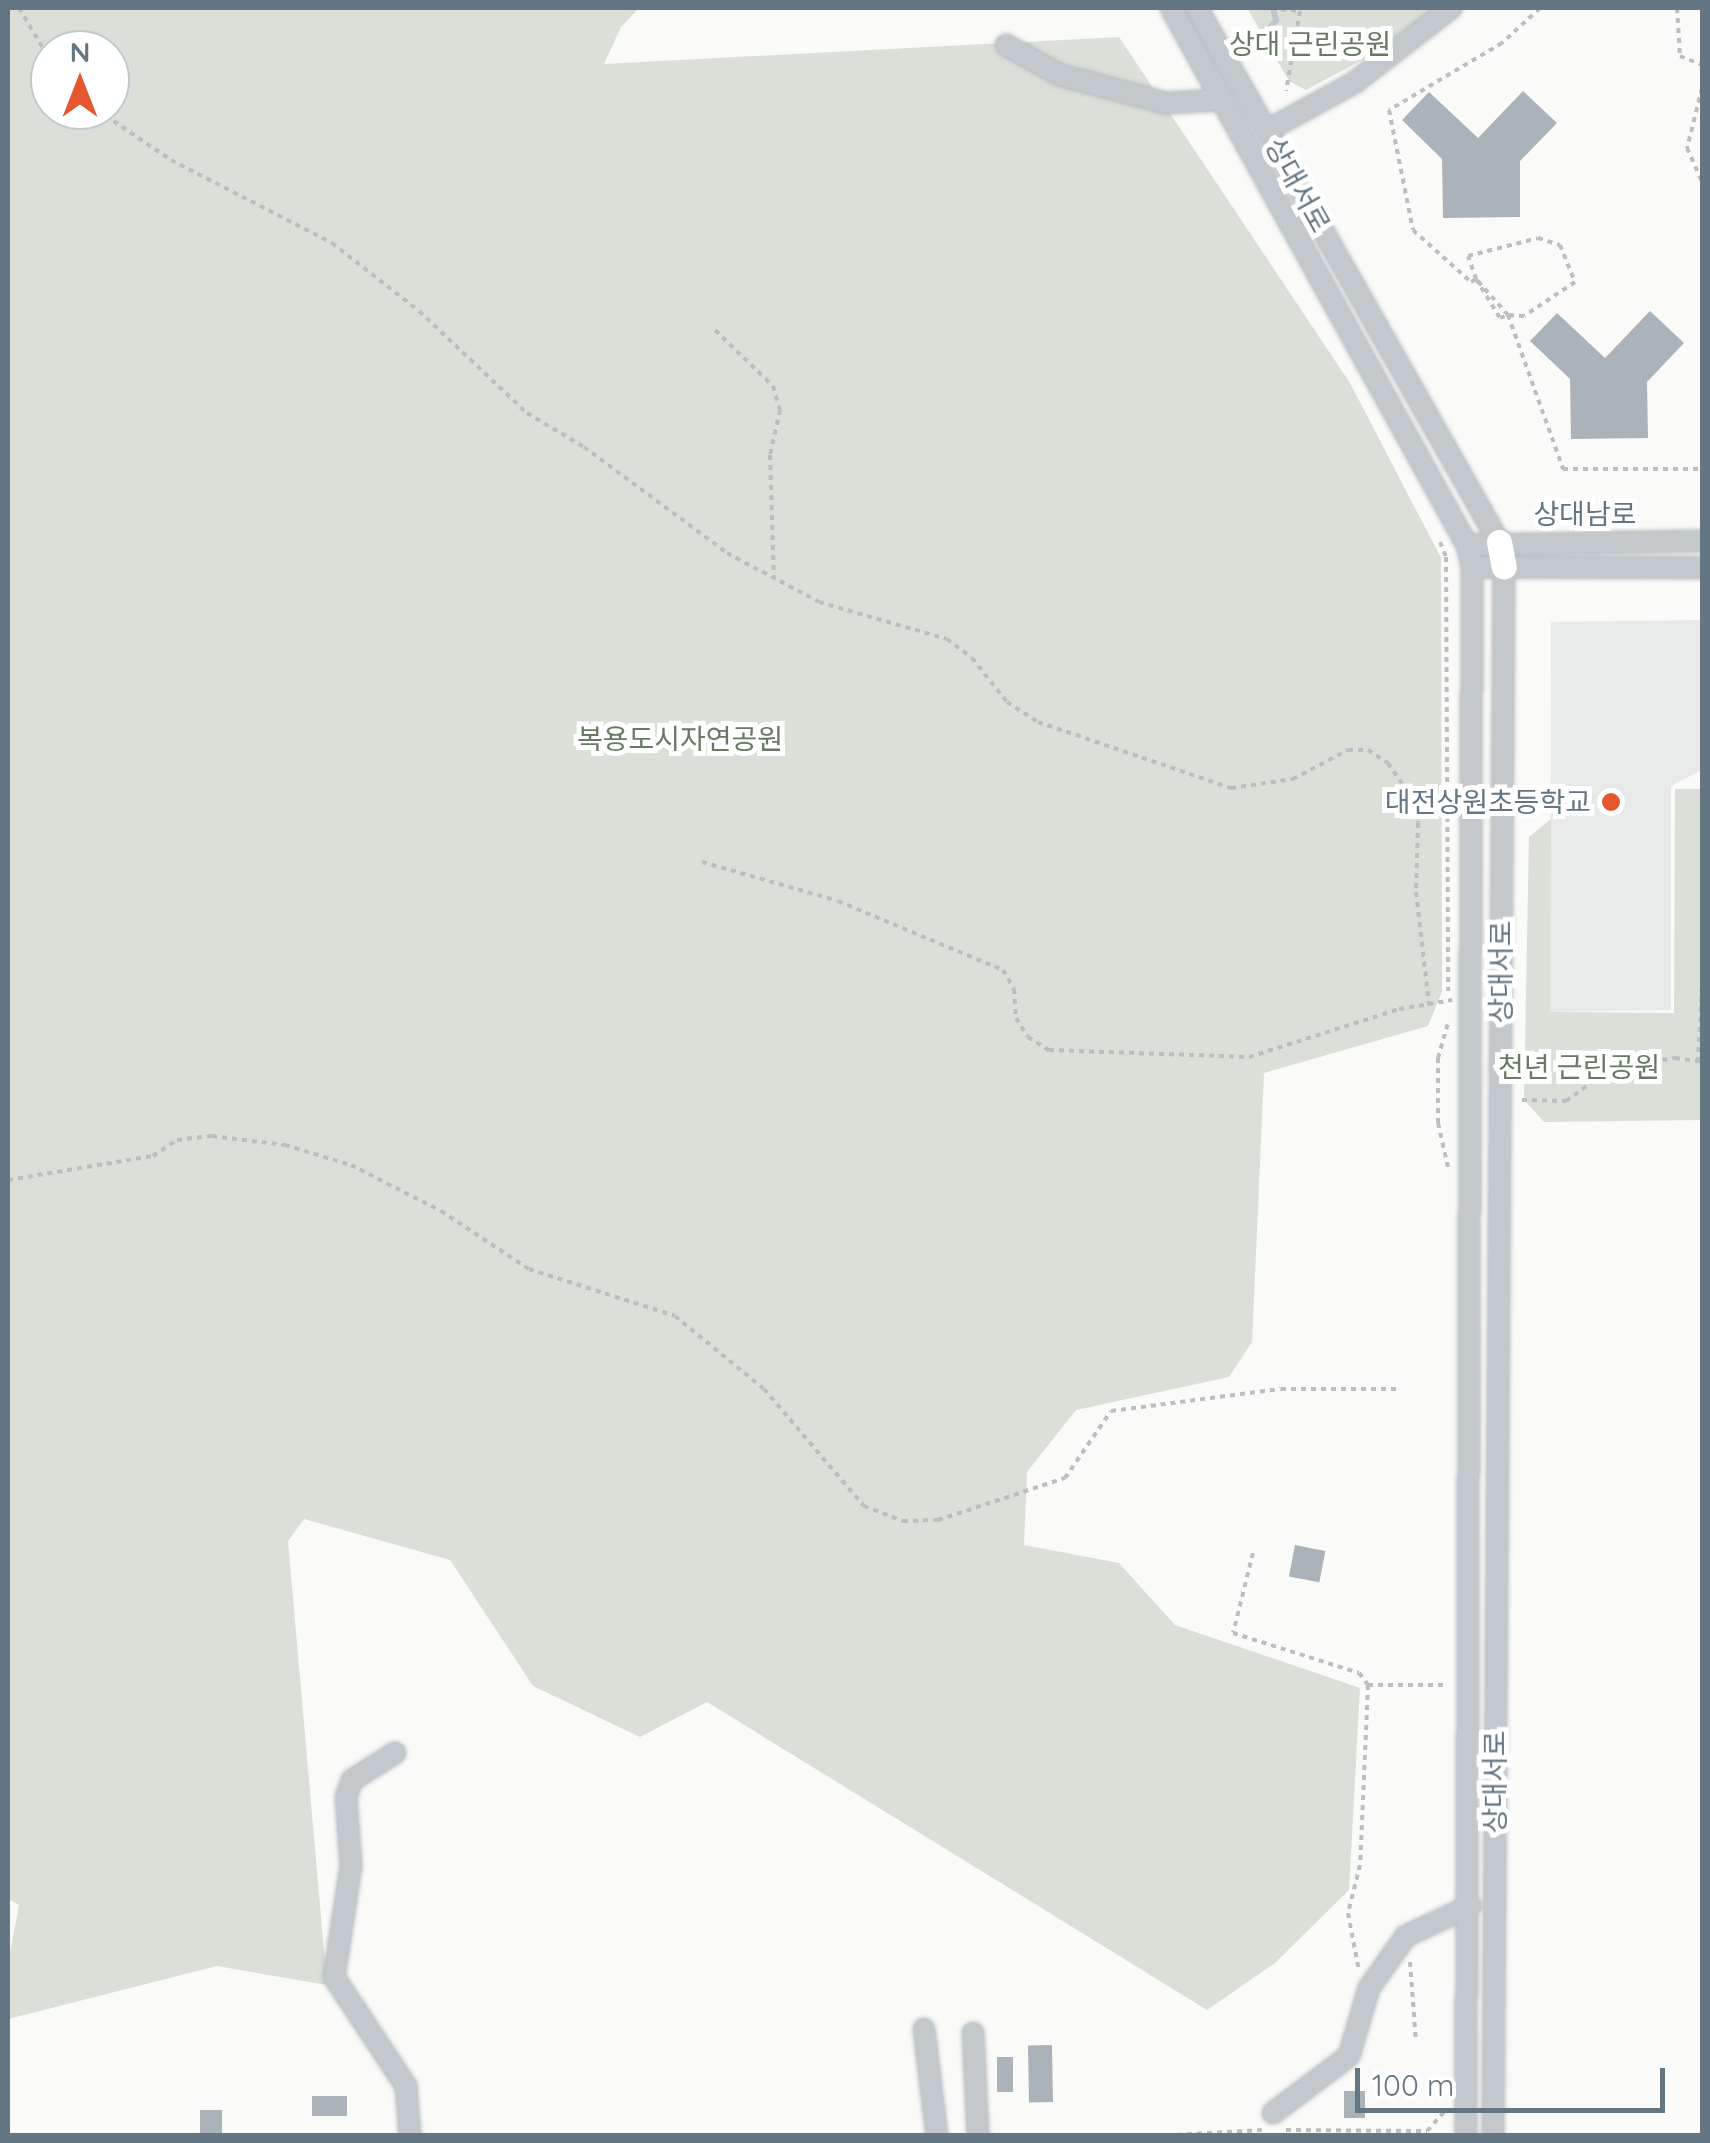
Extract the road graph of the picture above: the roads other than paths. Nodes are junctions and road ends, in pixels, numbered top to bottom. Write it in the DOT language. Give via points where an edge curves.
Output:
graph roads {
  1 [pos="1171,8"];
  2 [pos="1198,8"];
  3 [pos="1451,8"];
  4 [pos="1006,45"];
  5 [pos="1221,100"];
  6 [pos="1268,130"];
  7 [pos="1702,541"];
  8 [pos="1467,545"];
  9 [pos="1502,554"];
  10 [pos="1472,567"];
  11 [pos="1702,568"];
  12 [pos="396,1753"];
  13 [pos="1470,1906"];
  14 [pos="924,2029"];
  15 [pos="974,2033"];
  16 [pos="1273,2113"];
  17 [pos="410,2136"];
  18 [pos="938,2136"];
  19 [pos="978,2136"];
  20 [pos="1466,2136"];
  21 [pos="1492,2136"];
  1 -- 5 [label="street, 상대서로"];
  2 -- 6 [label="street, 상대서로"];
  3 -- 6 [label="street" via="1354,83"];
  4 -- 5 [label="street" via="1060,75 1166,102"];
  5 -- 8 [label="street, 상대서로"];
  6 -- 9 [label="street, 상대서로"];
  7 -- 9 [label="street, 상대남로"];
  8 -- 9 [label="street, 상대남로"];
  8 -- 10 [label="street, 상대서로"];
  9 -- 10 [label="street, 상대남로"];
  9 -- 11 [label="street, 상대남로"];
  9 -- 21 [label="street, 상대서로"];
  10 -- 13 [label="street, 상대서로"];
  12 -- 17 [label="street" via="352,1780 346,1797 351,1866 334,1977 406,2086"];
  13 -- 16 [label="street" via="1406,1936 1368,1988 1349,2056"];
  13 -- 20 [label="street, 상대서로"];
  14 -- 18 [label="street"];
  15 -- 19 [label="street"];
}
